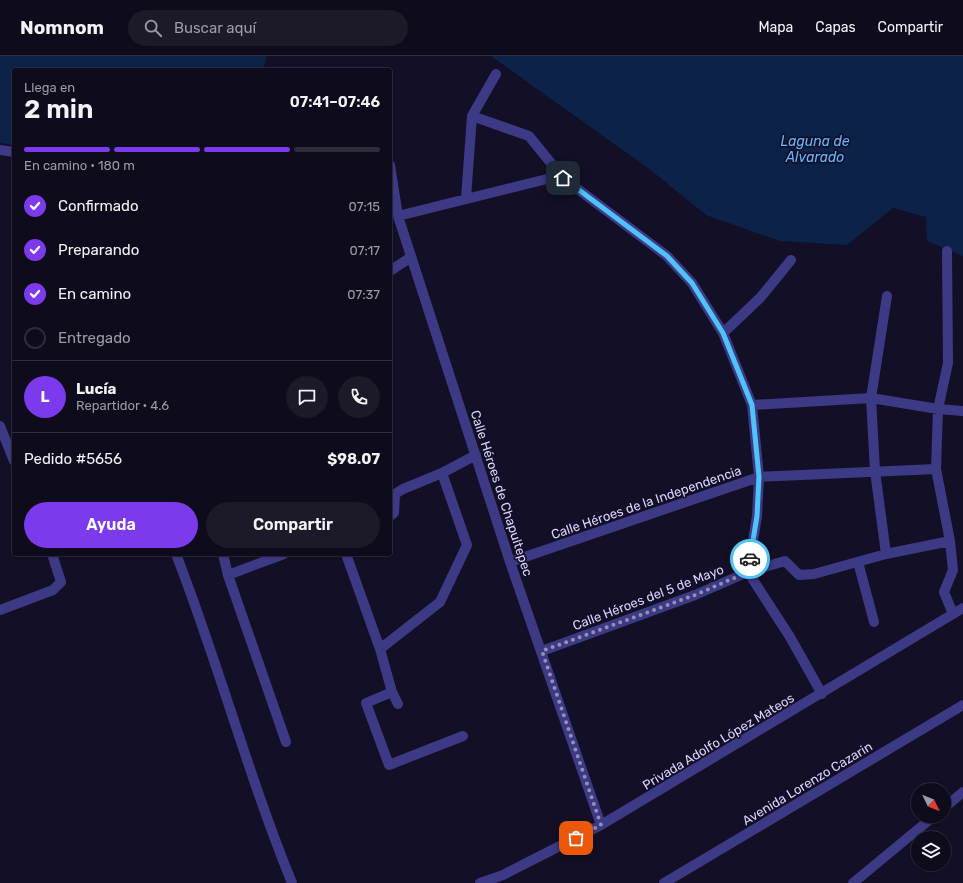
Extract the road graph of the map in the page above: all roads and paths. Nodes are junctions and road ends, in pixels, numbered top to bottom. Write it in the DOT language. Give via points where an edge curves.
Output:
graph roads {
  1 [pos="496,74"];
  2 [pos="472,116"];
  3 [pos="0,150"];
  4 [pos="12,152"];
  5 [pos="392,178"];
  6 [pos="563,178"];
  7 [pos="466,198"];
  8 [pos="398,216"];
  9 [pos="947,251"];
  10 [pos="411,257"];
  11 [pos="791,260"];
  12 [pos="392,270"];
  13 [pos="887,296"];
  14 [pos="723,333"];
  15 [pos="871,398"];
  16 [pos="752,405"];
  17 [pos="938,410"];
  18 [pos="963,411"];
  19 [pos="0,426"];
  20 [pos="12,455"];
  21 [pos="476,455"];
  22 [pos="936,469"];
  23 [pos="874,471"];
  24 [pos="442,474"];
  25 [pos="759,477"];
  26 [pos="392,514"];
  27 [pos="950,541"];
  28 [pos="886,554"];
  29 [pos="53,556"];
  30 [pos="177,556"];
  31 [pos="223,556"];
  32 [pos="279,556"];
  33 [pos="347,556"];
  34 [pos="510,562"];
  35 [pos="858,562"];
  36 [pos="748,572"];
  37 [pos="228,575"];
  38 [pos="963,608"];
  39 [pos="0,610"];
  40 [pos="953,614"];
  41 [pos="874,622"];
  42 [pos="380,649"];
  43 [pos="542,651"];
  44 [pos="392,692"];
  45 [pos="822,694"];
  46 [pos="398,704"];
  47 [pos="963,706"];
  48 [pos="463,736"];
  49 [pos="286,742"];
  50 [pos="963,792"];
  51 [pos="951,802"];
  52 [pos="926,823"];
  53 [pos="601,825"];
  54 [pos="292,883"];
  55 [pos="480,883"];
  56 [pos="664,883"];
  57 [pos="853,883"];
  1 -- 2 [label="street"];
  2 -- 6 [label="street" via="529,136"];
  2 -- 7 [label="street"];
  3 -- 4 [label="street"];
  5 -- 8 [label="street, Calle Héroes de Chapultepec"];
  6 -- 7 [label="street" via="551,178"];
  6 -- 14 [label="street" via="667,256 692,283"];
  7 -- 8 [label="street"];
  8 -- 10 [label="street, Calle Héroes de Chapultepec"];
  9 -- 17 [label="street" via="948,363"];
  10 -- 12 [label="street"];
  10 -- 21 [label="street, Calle Héroes de Chapultepec"];
  11 -- 14 [label="street" via="760,298"];
  13 -- 15 [label="street"];
  14 -- 16 [label="street"];
  15 -- 16 [label="street"];
  15 -- 17 [label="street"];
  15 -- 23 [label="street"];
  16 -- 25 [label="street"];
  17 -- 18 [label="street"];
  17 -- 22 [label="street"];
  19 -- 20 [label="street"];
  21 -- 24 [label="street"];
  21 -- 34 [label="street, Calle Héroes de Chapultepec"];
  22 -- 23 [label="street, Calle Héroes de la Independencia"];
  22 -- 27 [label="street"];
  23 -- 25 [label="street, Calle Héroes de la Independencia"];
  23 -- 28 [label="street"];
  24 -- 26 [label="street" via="395,494"];
  24 -- 42 [label="street" via="467,545 440,602"];
  25 -- 34 [label="street, Calle Héroes de la Independencia"];
  25 -- 36 [label="street" via="757,516"];
  27 -- 28 [label="street"];
  27 -- 40 [label="street" via="953,570 944,592"];
  28 -- 35 [label="street"];
  29 -- 39 [label="street" via="61,582 53,590"];
  30 -- 54 [label="street"];
  31 -- 37 [label="street"];
  32 -- 37 [label="street"];
  33 -- 42 [label="street"];
  34 -- 43 [label="street, Calle Héroes de Chapultepec"];
  35 -- 36 [label="street, Calle Héroes del 5 de Mayo" via="814,574 799,575 785,561"];
  35 -- 41 [label="street"];
  36 -- 43 [label="street, Calle Héroes del 5 de Mayo" via="695,595"];
  36 -- 45 [label="street" via="790,636"];
  37 -- 49 [label="street"];
  38 -- 40 [label="street, Privada Adolfo López Mateos"];
  40 -- 45 [label="street, Privada Adolfo López Mateos"];
  42 -- 44 [label="street"];
  43 -- 53 [label="street, Calle Héroes de Chapultepec"];
  44 -- 46 [label="street"];
  44 -- 48 [label="street" via="366,703 389,765"];
  45 -- 53 [label="street, Privada Adolfo López Mateos"];
  47 -- 56 [label="street, Avenida Lorenzo Cazarin"];
  50 -- 51 [label="street"];
  52 -- 57 [label="street"];
  53 -- 55 [label="street, Privada Adolfo López Mateos" via="510,871"];
}
